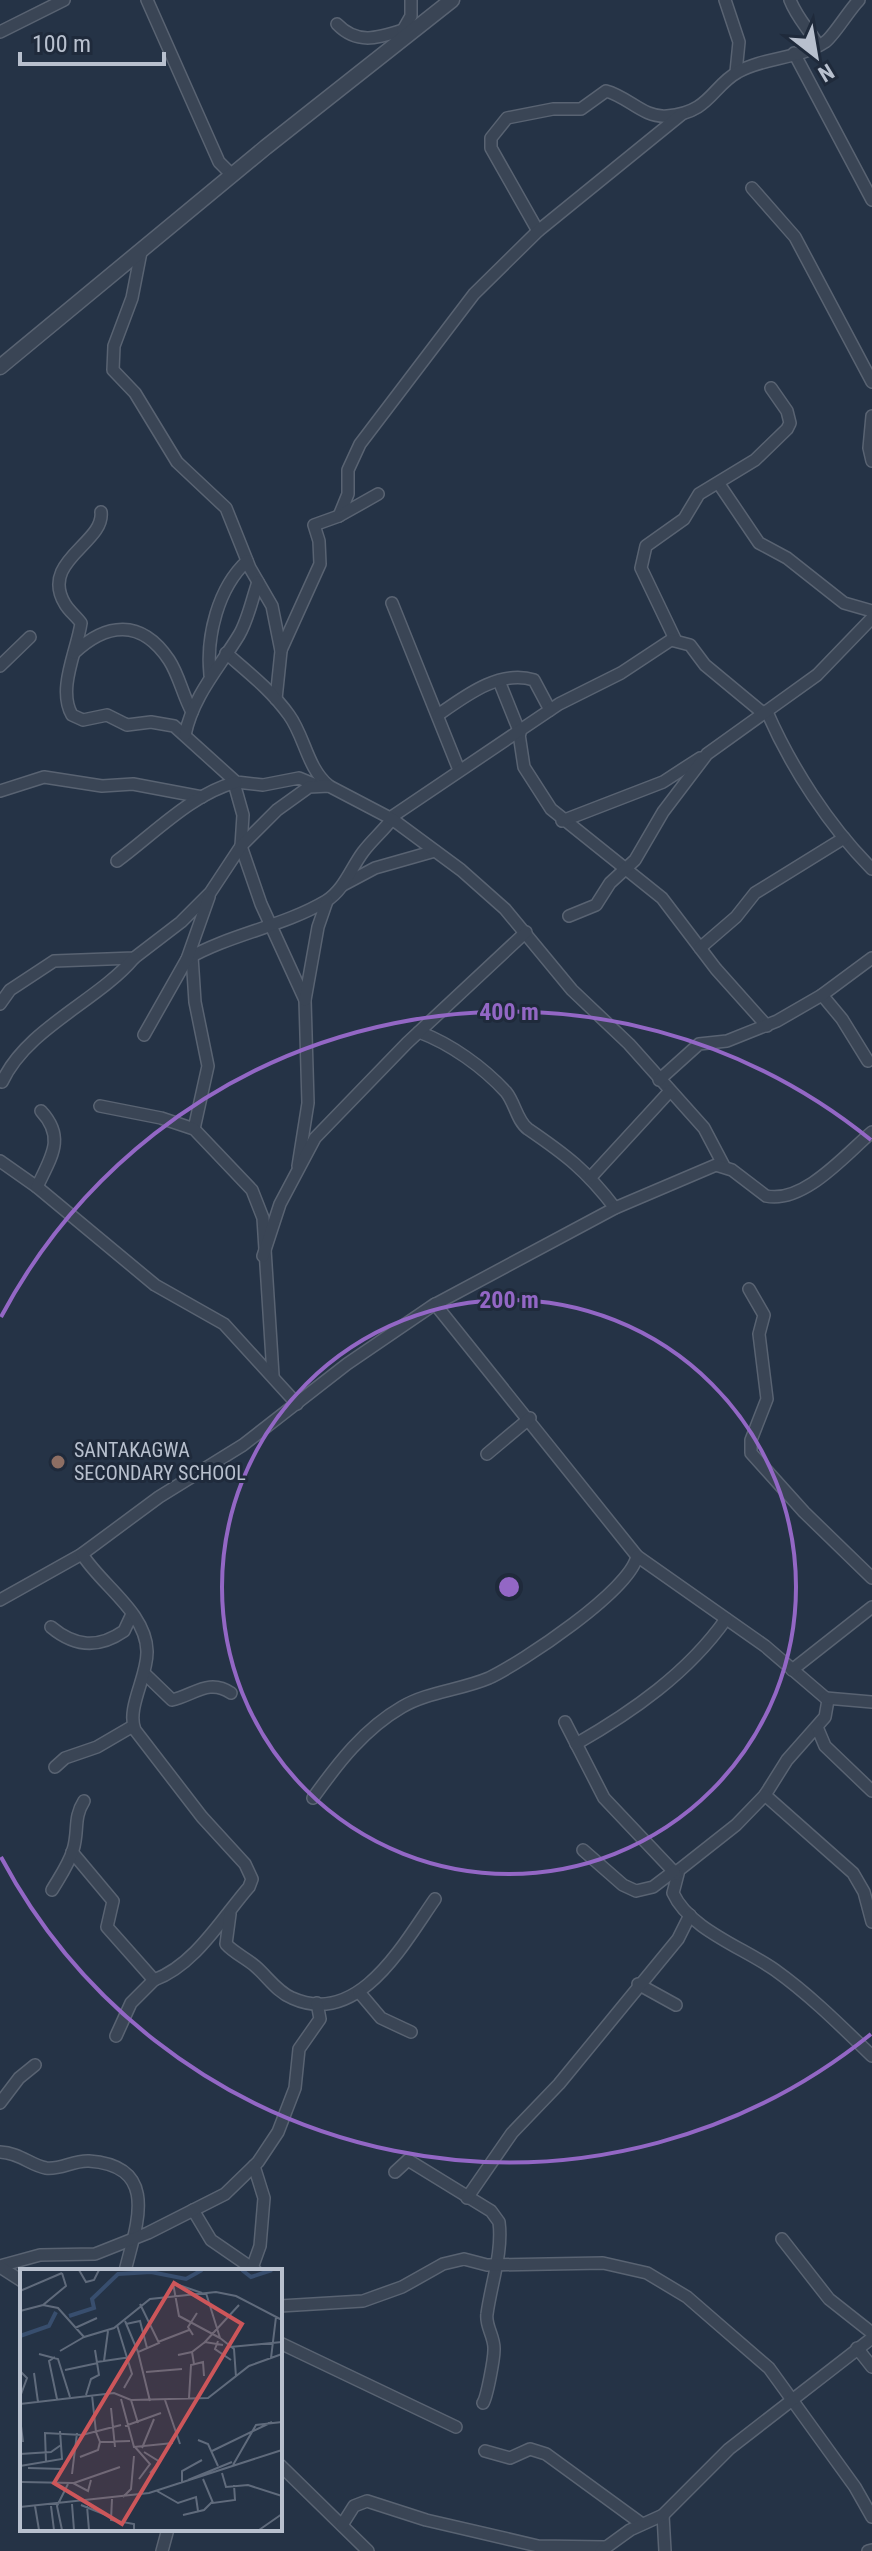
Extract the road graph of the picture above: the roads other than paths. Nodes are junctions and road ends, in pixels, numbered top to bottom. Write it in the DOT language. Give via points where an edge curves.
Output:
graph roads {
  1 [pos="64,0"];
  2 [pos="147,0"];
  3 [pos="452,0"];
  4 [pos="725,0"];
  5 [pos="790,0"];
  6 [pos="859,0"];
  7 [pos="409,3"];
  8 [pos="337,24"];
  9 [pos="0,32"];
  10 [pos="405,33"];
  11 [pos="818,45"];
  12 [pos="794,53"];
  13 [pos="736,72"];
  14 [pos="682,114"];
  15 [pos="232,175"];
  16 [pos="868,181"];
  17 [pos="752,188"];
  18 [pos="872,200"];
  19 [pos="538,231"];
  20 [pos="141,252"];
  21 [pos="0,367"];
  22 [pos="872,382"];
  23 [pos="771,388"];
  24 [pos="872,416"];
  25 [pos="872,461"];
  26 [pos="719,484"];
  27 [pos="378,494"];
  28 [pos="101,512"];
  29 [pos="339,516"];
  30 [pos="247,561"];
  31 [pos="258,582"];
  32 [pos="392,603"];
  33 [pos="872,611"];
  34 [pos="872,618"];
  35 [pos="30,637"];
  36 [pos="675,639"];
  37 [pos="281,651"];
  38 [pos="73,653"];
  39 [pos="226,653"];
  40 [pos="0,666"];
  41 [pos="210,675"];
  42 [pos="499,681"];
  43 [pos="276,699"];
  44 [pos="550,710"];
  45 [pos="192,712"];
  46 [pos="765,712"];
  47 [pos="438,715"];
  48 [pos="520,734"];
  49 [pos="185,735"];
  50 [pos="707,754"];
  51 [pos="459,770"];
  52 [pos="235,782"];
  53 [pos="323,786"];
  54 [pos="0,791"];
  55 [pos="202,797"];
  56 [pos="391,819"];
  57 [pos="562,821"];
  58 [pos="844,838"];
  59 [pos="241,846"];
  60 [pos="435,851"];
  61 [pos="117,861"];
  62 [pos="626,868"];
  63 [pos="872,869"];
  64 [pos="343,885"];
  65 [pos="210,893"];
  66 [pos="327,901"];
  67 [pos="569,916"];
  68 [pos="271,925"];
  69 [pos="526,932"];
  70 [pos="700,948"];
  71 [pos="134,958"];
  72 [pos="189,958"];
  73 [pos="872,958"];
  74 [pos="822,995"];
  75 [pos="305,1000"];
  76 [pos="0,1004"];
  77 [pos="767,1026"];
  78 [pos="419,1032"];
  79 [pos="144,1035"];
  80 [pos="868,1061"];
  81 [pos="659,1080"];
  82 [pos="2,1082"];
  83 [pos="670,1091"];
  84 [pos="100,1106"];
  85 [pos="41,1111"];
  86 [pos="194,1129"];
  87 [pos="872,1132"];
  88 [pos="724,1166"];
  89 [pos="3,1168"];
  90 [pos="297,1170"];
  91 [pos="591,1177"];
  92 [pos="37,1187"];
  93 [pos="615,1208"];
  94 [pos="263,1256"];
  95 [pos="749,1289"];
  96 [pos="435,1304"];
  97 [pos="273,1375"];
  98 [pos="297,1404"];
  99 [pos="530,1418"];
  100 [pos="487,1454"];
  101 [pos="82,1554"];
  102 [pos="637,1556"];
  103 [pos="872,1578"];
  104 [pos="0,1600"];
  105 [pos="872,1607"];
  106 [pos="132,1614"];
  107 [pos="726,1619"];
  108 [pos="51,1627"];
  109 [pos="792,1670"];
  110 [pos="145,1674"];
  111 [pos="231,1693"];
  112 [pos="826,1698"];
  113 [pos="872,1702"];
  114 [pos="565,1722"];
  115 [pos="133,1726"];
  116 [pos="817,1727"];
  117 [pos="576,1744"];
  118 [pos="55,1767"];
  119 [pos="872,1791"];
  120 [pos="765,1795"];
  121 [pos="313,1798"];
  122 [pos="84,1801"];
  123 [pos="583,1850"];
  124 [pos="72,1852"];
  125 [pos="675,1872"];
  126 [pos="52,1890"];
  127 [pos="435,1899"];
  128 [pos="231,1909"];
  129 [pos="690,1915"];
  130 [pos="872,1922"];
  131 [pos="154,1980"];
  132 [pos="638,1984"];
  133 [pos="359,1992"];
  134 [pos="317,2003"];
  135 [pos="676,2005"];
  136 [pos="411,2032"];
  137 [pos="116,2036"];
  138 [pos="872,2056"];
  139 [pos="35,2065"];
  140 [pos="0,2103"];
  141 [pos="0,2152"];
  142 [pos="254,2166"];
  143 [pos="395,2172"];
  144 [pos="467,2198"];
  145 [pos="193,2210"];
  146 [pos="135,2239"];
  147 [pos="782,2239"];
  148 [pos="494,2265"];
  149 [pos="0,2267"];
  150 [pos="126,2269"];
  151 [pos="253,2269"];
  152 [pos="254,2269"];
  153 [pos="20,2280"];
  154 [pos="282,2303"];
  155 [pos="872,2336"];
  156 [pos="282,2344"];
  157 [pos="857,2348"];
  158 [pos="872,2367"];
  159 [pos="483,2403"];
  160 [pos="792,2403"];
  161 [pos="456,2427"];
  162 [pos="485,2451"];
  163 [pos="282,2467"];
  164 [pos="663,2515"];
  165 [pos="872,2517"];
  166 [pos="642,2524"];
  167 [pos="342,2525"];
  168 [pos="167,2531"];
  169 [pos="603,2549"];
  170 [pos="162,2551"];
  171 [pos="368,2551"];
  172 [pos="665,2551"];
  1 -- 9 [label="street"];
  2 -- 15 [label="street" via="215,153"];
  3 -- 10 [label="street"];
  4 -- 13 [label="street" via="739,42"];
  5 -- 11 [label="street"];
  6 -- 11 [label="street"];
  7 -- 10 [label="street"];
  8 -- 10 [label="street" via="360,39"];
  10 -- 15 [label="street"];
  11 -- 12 [label="street"];
  12 -- 13 [label="street"];
  12 -- 16 [label="street"];
  13 -- 14 [label="street" via="713,98"];
  14 -- 19 [label="street"];
  14 -- 19 [label="street" via="657,116 606,91 581,109 506,119 491,138 491,148"];
  15 -- 20 [label="street"];
  16 -- 18 [label="street"];
  17 -- 22 [label="street" via="795,237"];
  19 -- 29 [label="street" via="474,294 360,444 348,470 348,494"];
  20 -- 21 [label="street"];
  20 -- 30 [label="street" via="114,346 113,370 135,393 177,462 226,508"];
  23 -- 26 [label="street" via="787,411 787,429"];
  24 -- 25 [label="street"];
  26 -- 33 [label="street" via="759,543 844,603"];
  26 -- 36 [label="street" via="699,494 684,519 652,539 643,553 641,568"];
  27 -- 29 [label="street"];
  28 -- 38 [label="street" via="100,527 78,547 61,575 65,604 81,623"];
  29 -- 37 [label="street" via="314,525 320,564"];
  30 -- 31 [label="street"];
  30 -- 41 [label="street" via="227,585 211,637"];
  31 -- 37 [label="street" via="272,606"];
  31 -- 39 [label="street" via="240,633"];
  32 -- 47 [label="street"];
  34 -- 46 [label="street" via="829,664"];
  35 -- 40 [label="street"];
  36 -- 44 [label="street"];
  36 -- 46 [label="street" via="690,645 705,665"];
  37 -- 43 [label="street"];
  38 -- 45 [label="street" via="107,629 133,631 169,660"];
  38 -- 49 [label="street" via="68,704 77,719 107,715 127,725 163,723"];
  39 -- 41 [label="street"];
  39 -- 43 [label="street"];
  41 -- 45 [label="street"];
  42 -- 44 [label="street" via="534,680"];
  42 -- 47 [label="street"];
  42 -- 48 [label="street"];
  43 -- 53 [label="street" via="299,731"];
  44 -- 48 [label="street"];
  45 -- 49 [label="street"];
  46 -- 50 [label="street"];
  46 -- 58 [label="street"];
  47 -- 51 [label="street"];
  48 -- 51 [label="street"];
  48 -- 57 [label="street" via="524,767"];
  49 -- 52 [label="street"];
  50 -- 57 [label="street" via="663,782"];
  50 -- 62 [label="street" via="663,812 642,853"];
  51 -- 56 [label="street"];
  52 -- 53 [label="street" via="263,785 299,778"];
  52 -- 55 [label="street"];
  52 -- 59 [label="street" via="243,815"];
  53 -- 56 [label="street"];
  53 -- 59 [label="street" via="293,796"];
  54 -- 55 [label="street" via="44,777 102,786 133,784"];
  55 -- 61 [label="street"];
  56 -- 60 [label="street"];
  56 -- 64 [label="street"];
  57 -- 62 [label="street"];
  58 -- 63 [label="street"];
  58 -- 70 [label="street" via="755,893"];
  59 -- 65 [label="street"];
  59 -- 68 [label="street"];
  60 -- 64 [label="street" via="375,868"];
  60 -- 69 [label="street"];
  62 -- 67 [label="street" via="596,905"];
  62 -- 70 [label="street" via="662,898"];
  64 -- 66 [label="street"];
  65 -- 71 [label="street"];
  65 -- 72 [label="street"];
  66 -- 68 [label="street"];
  66 -- 75 [label="street"];
  68 -- 72 [label="street"];
  68 -- 75 [label="street"];
  69 -- 78 [label="street"];
  69 -- 81 [label="street" via="572,990"];
  70 -- 77 [label="street"];
  71 -- 76 [label="street" via="54,961 10,990"];
  71 -- 82 [label="street" via="84,1002 58,1017 19,1056"];
  72 -- 79 [label="street"];
  72 -- 86 [label="street" via="208,1066"];
  73 -- 74 [label="street"];
  74 -- 77 [label="street"];
  74 -- 80 [label="street"];
  75 -- 90 [label="street" via="308,1103"];
  77 -- 81 [label="street" via="727,1041 699,1044"];
  78 -- 90 [label="street" via="315,1138"];
  78 -- 91 [label="street" via="466,1057 505,1091 526,1128"];
  81 -- 83 [label="street"];
  83 -- 88 [label="street" via="715,1144"];
  83 -- 91 [label="street"];
  84 -- 86 [label="street"];
  85 -- 92 [label="street" via="56,1136"];
  86 -- 94 [label="street" via="252,1190 263,1218"];
  87 -- 88 [label="street" via="831,1170 777,1198 757,1191"];
  88 -- 93 [label="street" via="705,1168"];
  89 -- 92 [label="street"];
  90 -- 94 [label="street"];
  91 -- 93 [label="street"];
  92 -- 97 [label="street" via="155,1285 224,1324"];
  93 -- 96 [label="street"];
  94 -- 97 [label="street"];
  95 -- 103 [label="street" via="764,1315 759,1334 767,1399 751,1453"];
  96 -- 98 [label="street"];
  96 -- 99 [label="street"];
  97 -- 98 [label="street"];
  98 -- 101 [label="street"];
  99 -- 100 [label="street"];
  99 -- 102 [label="street"];
  101 -- 104 [label="street"];
  101 -- 106 [label="street"];
  102 -- 107 [label="street"];
  102 -- 121 [label="street" via="626,1576 553,1639 490,1678 403,1705 377,1724 346,1753"];
  105 -- 109 [label="street"];
  106 -- 108 [label="street" via="124,1631 95,1644 77,1643"];
  106 -- 110 [label="street" via="145,1639"];
  107 -- 109 [label="street"];
  107 -- 117 [label="street" via="713,1638 652,1694"];
  109 -- 112 [label="street"];
  110 -- 111 [label="street" via="172,1700 208,1686"];
  110 -- 115 [label="street"];
  112 -- 113 [label="street"];
  112 -- 116 [label="street" via="828,1711"];
  114 -- 117 [label="street"];
  115 -- 118 [label="street"];
  115 -- 128 [label="street" via="250,1872 249,1887"];
  116 -- 119 [label="street" via="825,1746"];
  116 -- 120 [label="street"];
  117 -- 125 [label="street" via="604,1798"];
  120 -- 125 [label="street"];
  120 -- 130 [label="street" via="853,1873"];
  122 -- 124 [label="street" via="75,1815 78,1830"];
  123 -- 125 [label="street" via="636,1891"];
  124 -- 126 [label="street"];
  124 -- 131 [label="street" via="113,1901 107,1927"];
  125 -- 129 [label="street" via="673,1893"];
  127 -- 133 [label="street" via="376,1978"];
  128 -- 131 [label="street" via="185,1961"];
  128 -- 134 [label="street" via="226,1944 285,1994"];
  129 -- 132 [label="street" via="678,1939"];
  129 -- 138 [label="street" via="781,1975"];
  131 -- 137 [label="street" via="131,2003"];
  132 -- 135 [label="street"];
  132 -- 144 [label="street" via="559,2084 505,2140"];
  133 -- 134 [label="street" via="337,2002"];
  133 -- 136 [label="street" via="381,2018"];
  134 -- 142 [label="street" via="320,2019 299,2049 297,2080 284,2122"];
  139 -- 140 [label="street"];
  141 -- 146 [label="street" via="46,2168 87,2161 117,2168 138,2192"];
  142 -- 145 [label="street" via="225,2194"];
  142 -- 152 [label="street" via="264,2198"];
  143 -- 144 [label="street" via="408,2160"];
  144 -- 148 [label="street" via="499,2222"];
  145 -- 146 [label="street"];
  145 -- 151 [label="street" via="211,2240"];
  146 -- 149 [label="street" via="95,2254 40,2255"];
  146 -- 150 [label="street"];
  147 -- 155 [label="street" via="829,2299"];
  148 -- 154 [label="street" via="456,2260 363,2301"];
  148 -- 159 [label="street" via="486,2318 494,2351 490,2390"];
  148 -- 160 [label="street" via="603,2263 655,2276 763,2362"];
  149 -- 153 [label="street"];
  155 -- 157 [label="street"];
  156 -- 161 [label="street"];
  157 -- 158 [label="street"];
  157 -- 160 [label="street"];
  160 -- 164 [label="street" via="729,2449"];
  160 -- 165 [label="street"];
  162 -- 166 [label="street" via="510,2458 530,2449 546,2454"];
  163 -- 167 [label="street"];
  164 -- 166 [label="street"];
  164 -- 172 [label="street"];
  166 -- 169 [label="street"];
  167 -- 169 [label="street" via="354,2506 367,2501 538,2546"];
  167 -- 171 [label="street"];
  168 -- 170 [label="street"];
}
